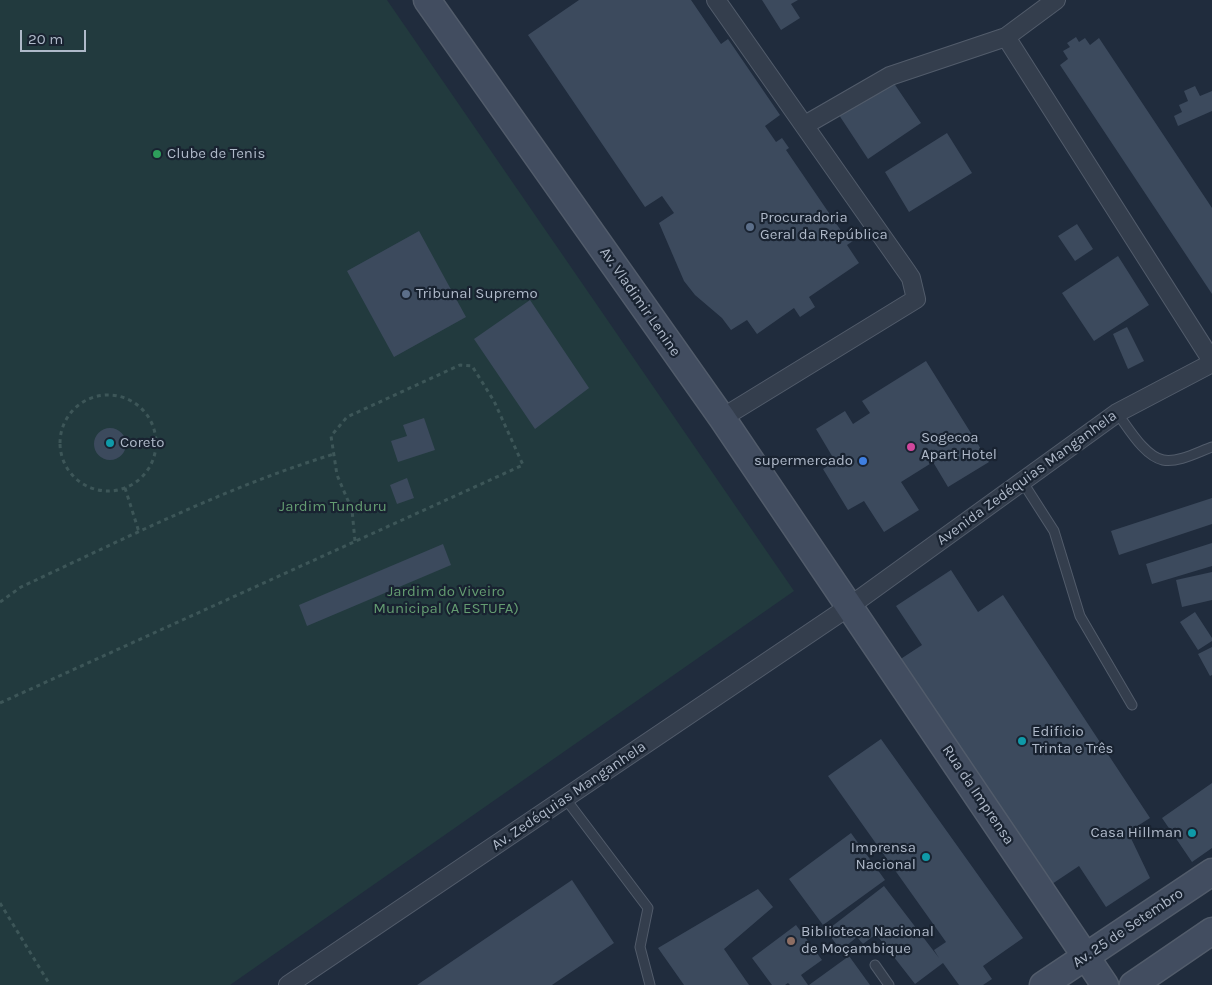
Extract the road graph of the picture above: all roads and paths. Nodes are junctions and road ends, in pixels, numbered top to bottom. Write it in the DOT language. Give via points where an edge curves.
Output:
graph roads {
  1 [pos="426,0"];
  2 [pos="716,0"];
  3 [pos="1056,0"];
  4 [pos="1006,37"];
  5 [pos="805,126"];
  6 [pos="1212,362"];
  7 [pos="1117,413"];
  8 [pos="722,418"];
  9 [pos="1212,447"];
  10 [pos="334,454"];
  11 [pos="1022,482"];
  12 [pos="126,488"];
  13 [pos="140,532"];
  14 [pos="355,541"];
  15 [pos="0,602"];
  16 [pos="850,606"];
  17 [pos="0,703"];
  18 [pos="1132,705"];
  19 [pos="565,798"];
  20 [pos="1212,872"];
  21 [pos="0,903"];
  22 [pos="1212,931"];
  23 [pos="1086,956"];
  24 [pos="875,965"];
  25 [pos="50,985"];
  26 [pos="288,985"];
  27 [pos="650,985"];
  28 [pos="889,985"];
  29 [pos="1043,985"];
  30 [pos="1105,985"];
  31 [pos="1133,985"];
  1 -- 8 [label="main road, Av. Vladimir Lenine"];
  2 -- 5 [label="street"];
  3 -- 4 [label="street"];
  4 -- 5 [label="street" via="890,76"];
  4 -- 6 [label="street"];
  5 -- 8 [label="street" via="911,278 916,299"];
  6 -- 7 [label="street, Avenida Zedéquias Manganhela"];
  7 -- 9 [label="lane" via="1148,452 1163,460 1177,459"];
  7 -- 11 [label="street, Avenida Zedéquias Manganhela"];
  8 -- 16 [label="main road, Av. Vladimir Lenine"];
  10 -- 13 [label="path" via="205,502"];
  10 -- 14 [label="path" via="337,475 352,510"];
  10 -- 14 [label="path" via="332,436 347,417 460,365 472,366 494,401 523,465"];
  11 -- 16 [label="street, Avenida Zedéquias Manganhela"];
  11 -- 18 [label="lane" via="1054,532 1080,616"];
  12 -- 12 [label="path" via="102,492 86,487 64,463 60,447 68,416 93,397 108,394 123,397 142,409 155,428 154,460 146,474"];
  12 -- 13 [label="path"];
  13 -- 15 [label="path" via="21,587"];
  14 -- 17 [label="path"];
  16 -- 19 [label="street, Av. Zedéquias Manganhela"];
  16 -- 23 [label="main road, Rua da Imprensa"];
  19 -- 26 [label="street, Av. Zedéquias Manganhela"];
  19 -- 27 [label="lane" via="648,908 640,947"];
  20 -- 23 [label="main road, Av. 25 de Setembro"];
  21 -- 25 [label="path"];
  22 -- 31 [label="main road"];
  23 -- 29 [label="main road, Av. 25 de Setembro"];
  23 -- 30 [label="main road, Rua da Imprensa"];
  24 -- 28 [label="lane"];
}
